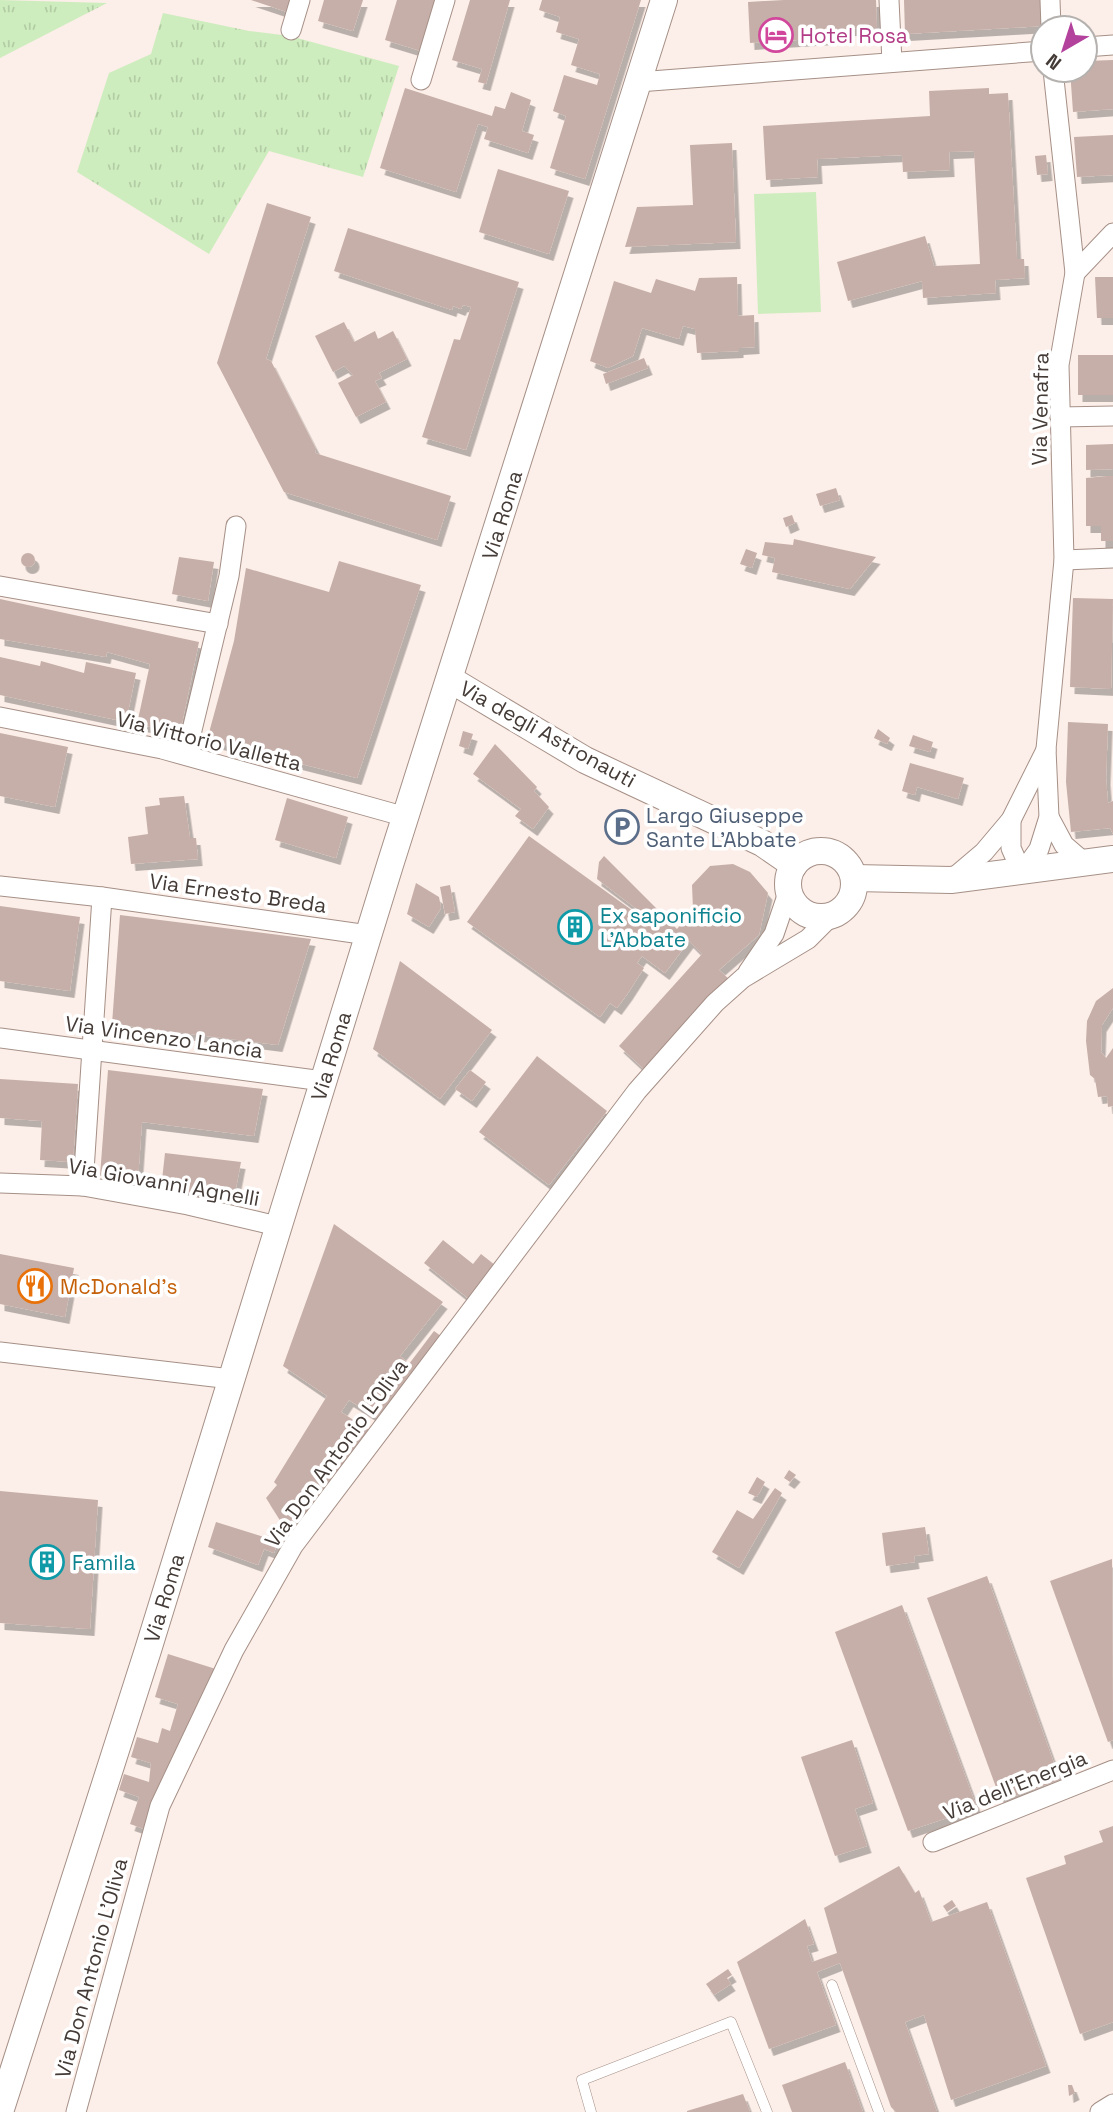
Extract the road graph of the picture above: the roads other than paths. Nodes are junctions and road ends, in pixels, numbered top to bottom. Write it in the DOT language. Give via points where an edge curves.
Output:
graph roads {
  1 [pos="300,0"];
  2 [pos="445,0"];
  3 [pos="664,0"];
  4 [pos="889,0"];
  5 [pos="291,30"];
  6 [pos="1029,52"];
  7 [pos="892,62"];
  8 [pos="421,80"];
  9 [pos="638,82"];
  10 [pos="1055,84"];
  11 [pos="1113,233"];
  12 [pos="1075,274"];
  13 [pos="1113,416"];
  14 [pos="1060,417"];
  15 [pos="236,526"];
  16 [pos="1113,558"];
  17 [pos="1064,560"];
  18 [pos="0,586"];
  19 [pos="218,624"];
  20 [pos="451,680"];
  21 [pos="0,717"];
  22 [pos="1046,749"];
  23 [pos="186,755"];
  24 [pos="406,817"];
  25 [pos="1049,817"];
  26 [pos="1011,820"];
  27 [pos="1113,859"];
  28 [pos="1085,863"];
  29 [pos="1022,873"];
  30 [pos="791,878"];
  31 [pos="853,878"];
  32 [pos="951,880"];
  33 [pos="0,886"];
  34 [pos="102,897"];
  35 [pos="832,915"];
  36 [pos="368,935"];
  37 [pos="743,978"];
  38 [pos="0,1038"];
  39 [pos="91,1050"];
  40 [pos="323,1081"];
  41 [pos="0,1182"];
  42 [pos="83,1186"];
  43 [pos="278,1226"];
  44 [pos="0,1352"];
  45 [pos="231,1379"];
  46 [pos="1113,1770"];
  47 [pos="933,1842"];
  48 [pos="832,1985"];
  49 [pos="1113,2104"];
  50 [pos="0,2112"];
  51 [pos="76,2112"];
  52 [pos="591,2112"];
  53 [pos="767,2112"];
  54 [pos="879,2112"];
  55 [pos="1100,2112"];
  1 -- 5 [label="street"];
  2 -- 8 [label="street"];
  3 -- 9 [label="street, Via Roma"];
  4 -- 7 [label="street"];
  6 -- 7 [label="street"];
  7 -- 9 [label="street"];
  9 -- 20 [label="street, Via Roma"];
  10 -- 12 [label="street, Via Venafra"];
  11 -- 12 [label="street"];
  12 -- 14 [label="street, Via Venafra" via="1059,365"];
  13 -- 14 [label="street"];
  14 -- 17 [label="street, Via Venafra"];
  15 -- 19 [label="street"];
  16 -- 17 [label="street"];
  17 -- 22 [label="street, Via Venafra"];
  18 -- 19 [label="street"];
  19 -- 23 [label="street"];
  20 -- 24 [label="street, Via Roma"];
  20 -- 30 [label="street, Via degli Astronauti" via="585,760 762,843"];
  21 -- 23 [label="street, Via Vittorio Valletta"];
  22 -- 25 [label="street, Via Venafra"];
  22 -- 26 [label="street, Via Venafra"];
  23 -- 24 [label="street, Via Vittorio Valletta"];
  24 -- 36 [label="street, Via Roma"];
  25 -- 28 [label="street, Via Venafra" via="1064,845"];
  25 -- 29 [label="street, Via Venafra" via="1039,849"];
  26 -- 29 [label="street" via="1011,848"];
  26 -- 32 [label="street, Via Venafra" via="984,852"];
  27 -- 28 [label="street"];
  28 -- 29 [label="street"];
  29 -- 32 [label="street"];
  30 -- 31 [label="street" via="811,852 822,851 843,859"];
  30 -- 35 [label="street" via="800,909 810,915"];
  30 -- 37 [label="street, Via Don Antonio L'Oliva" via="774,934"];
  31 -- 32 [label="street"];
  31 -- 35 [label="street" via="852,896"];
  33 -- 34 [label="street, Via Ernesto Breda"];
  34 -- 36 [label="street, Via Ernesto Breda"];
  34 -- 39 [label="street"];
  35 -- 37 [label="street, Via Don Antonio L'Oliva" via="808,939"];
  36 -- 40 [label="street, Via Roma"];
  37 -- 51 [label="street, Via Don Antonio L'Oliva" via="637,1091 293,1546 234,1650 160,1806"];
  38 -- 39 [label="street, Via Vincenzo Lancia"];
  39 -- 40 [label="street, Via Vincenzo Lancia"];
  39 -- 42 [label="street"];
  40 -- 43 [label="street, Via Roma"];
  41 -- 42 [label="street, Via Giovanni Agnelli"];
  42 -- 43 [label="street, Via Giovanni Agnelli"];
  43 -- 45 [label="street, Via Roma"];
  44 -- 45 [label="street"];
  45 -- 50 [label="street, Via Roma"];
  46 -- 47 [label="street, Via dell'Energia"];
  48 -- 54 [label="lane"];
  49 -- 55 [label="street"];
  52 -- 53 [label="lane" via="582,2080 731,2022"];
}
